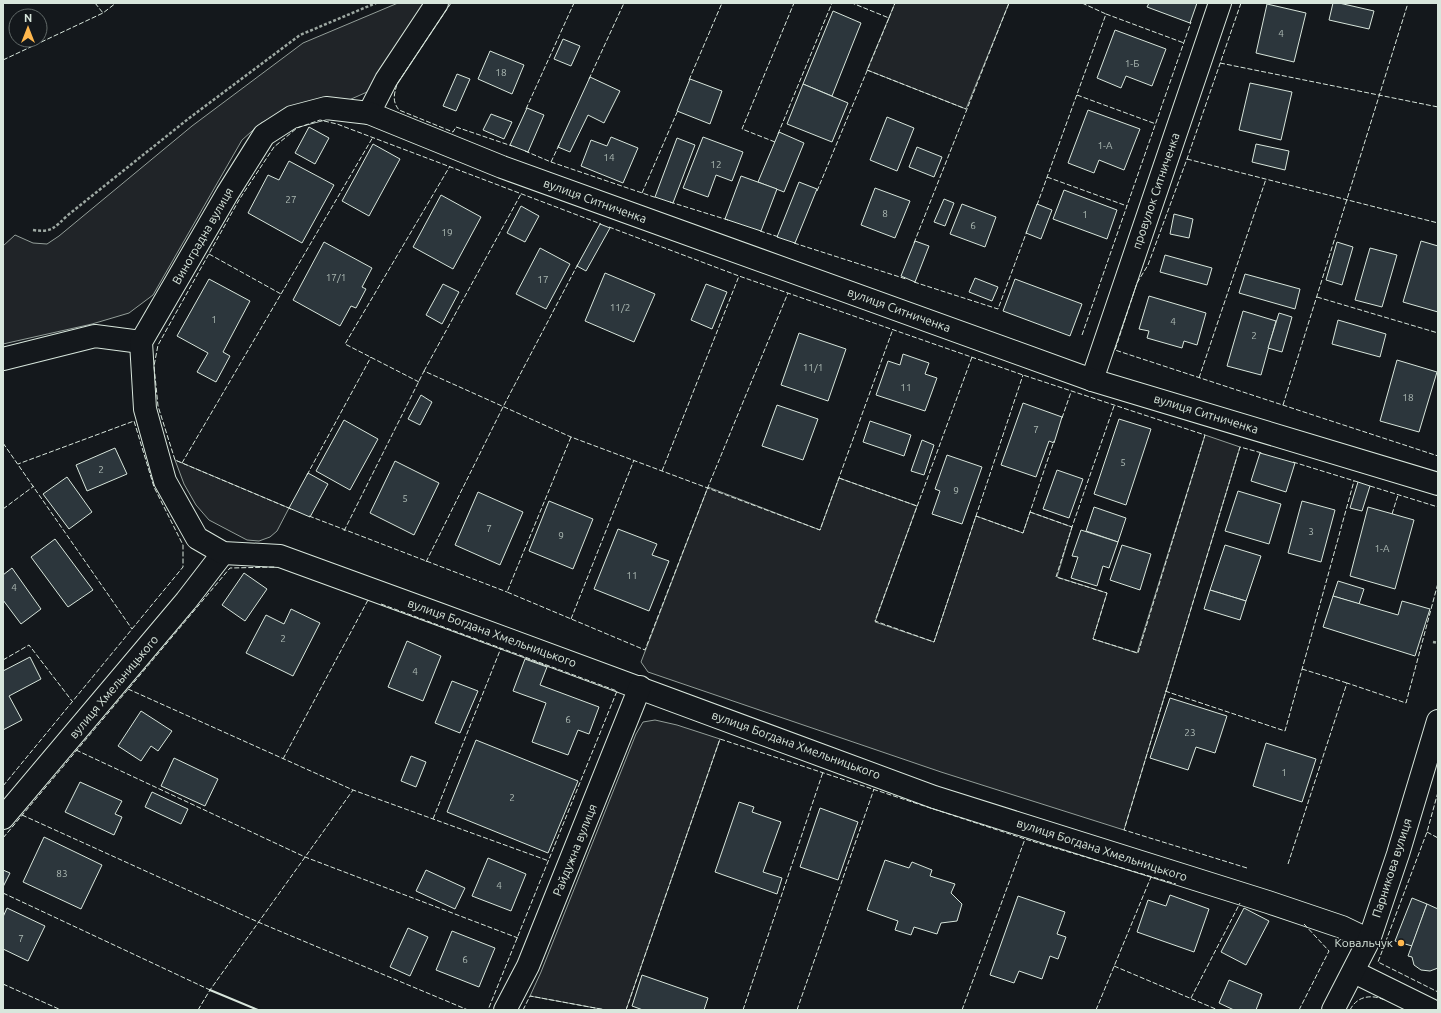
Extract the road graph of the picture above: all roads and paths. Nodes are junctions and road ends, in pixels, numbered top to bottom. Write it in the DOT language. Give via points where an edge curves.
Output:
graph roads {
  1 [pos="376,3"];
  2 [pos="437,3"];
  3 [pos="1220,3"];
  4 [pos="369,113"];
  5 [pos="33,230"];
  6 [pos="141,342"];
  7 [pos="3,359"];
  8 [pos="1092,380"];
  9 [pos="1438,484"];
  10 [pos="223,553"];
  11 [pos="1433,642"];
  12 [pos="1438,643"];
  13 [pos="640,687"];
  14 [pos="1438,721"];
  15 [pos="3,818"];
  16 [pos="1369,940"];
  17 [pos="1354,972"];
  18 [pos="505,1010"];
  19 [pos="1333,1010"];
  20 [pos="1431,1010"];
  1 -- 5 [label="path" via="300,35 188,119 54,228 44,231"];
  2 -- 4 [label="street" via="386,80"];
  3 -- 8 [label="street, провулок Ситниченка"];
  4 -- 6 [label="street, Виноградна вулиця" via="326,108 292,117 264,135"];
  4 -- 8 [label="street, вулиця Ситниченка" via="502,167"];
  6 -- 7 [label="street" via="94,336"];
  6 -- 10 [label="street" via="145,409 166,481 197,538"];
  8 -- 9 [label="street, вулиця Ситниченка"];
  10 -- 13 [label="street, вулиця Богдана Хмельницького" via="280,556"];
  10 -- 15 [label="street, вулиця Хмельницького" via="186,602"];
  11 -- 12 [label="path"];
  13 -- 16 [label="street, вулиця Богдана Хмельницького" via="934,796 1268,902 1342,927"];
  13 -- 18 [label="street, Райдужна вулиця" via="528,966"];
  14 -- 16 [label="street, Парникова вулиця"];
  16 -- 17 [label="street, Парникова вулиця"];
  17 -- 19 [label="street, Парникова вулиця"];
  17 -- 20 [label="street"];
}
